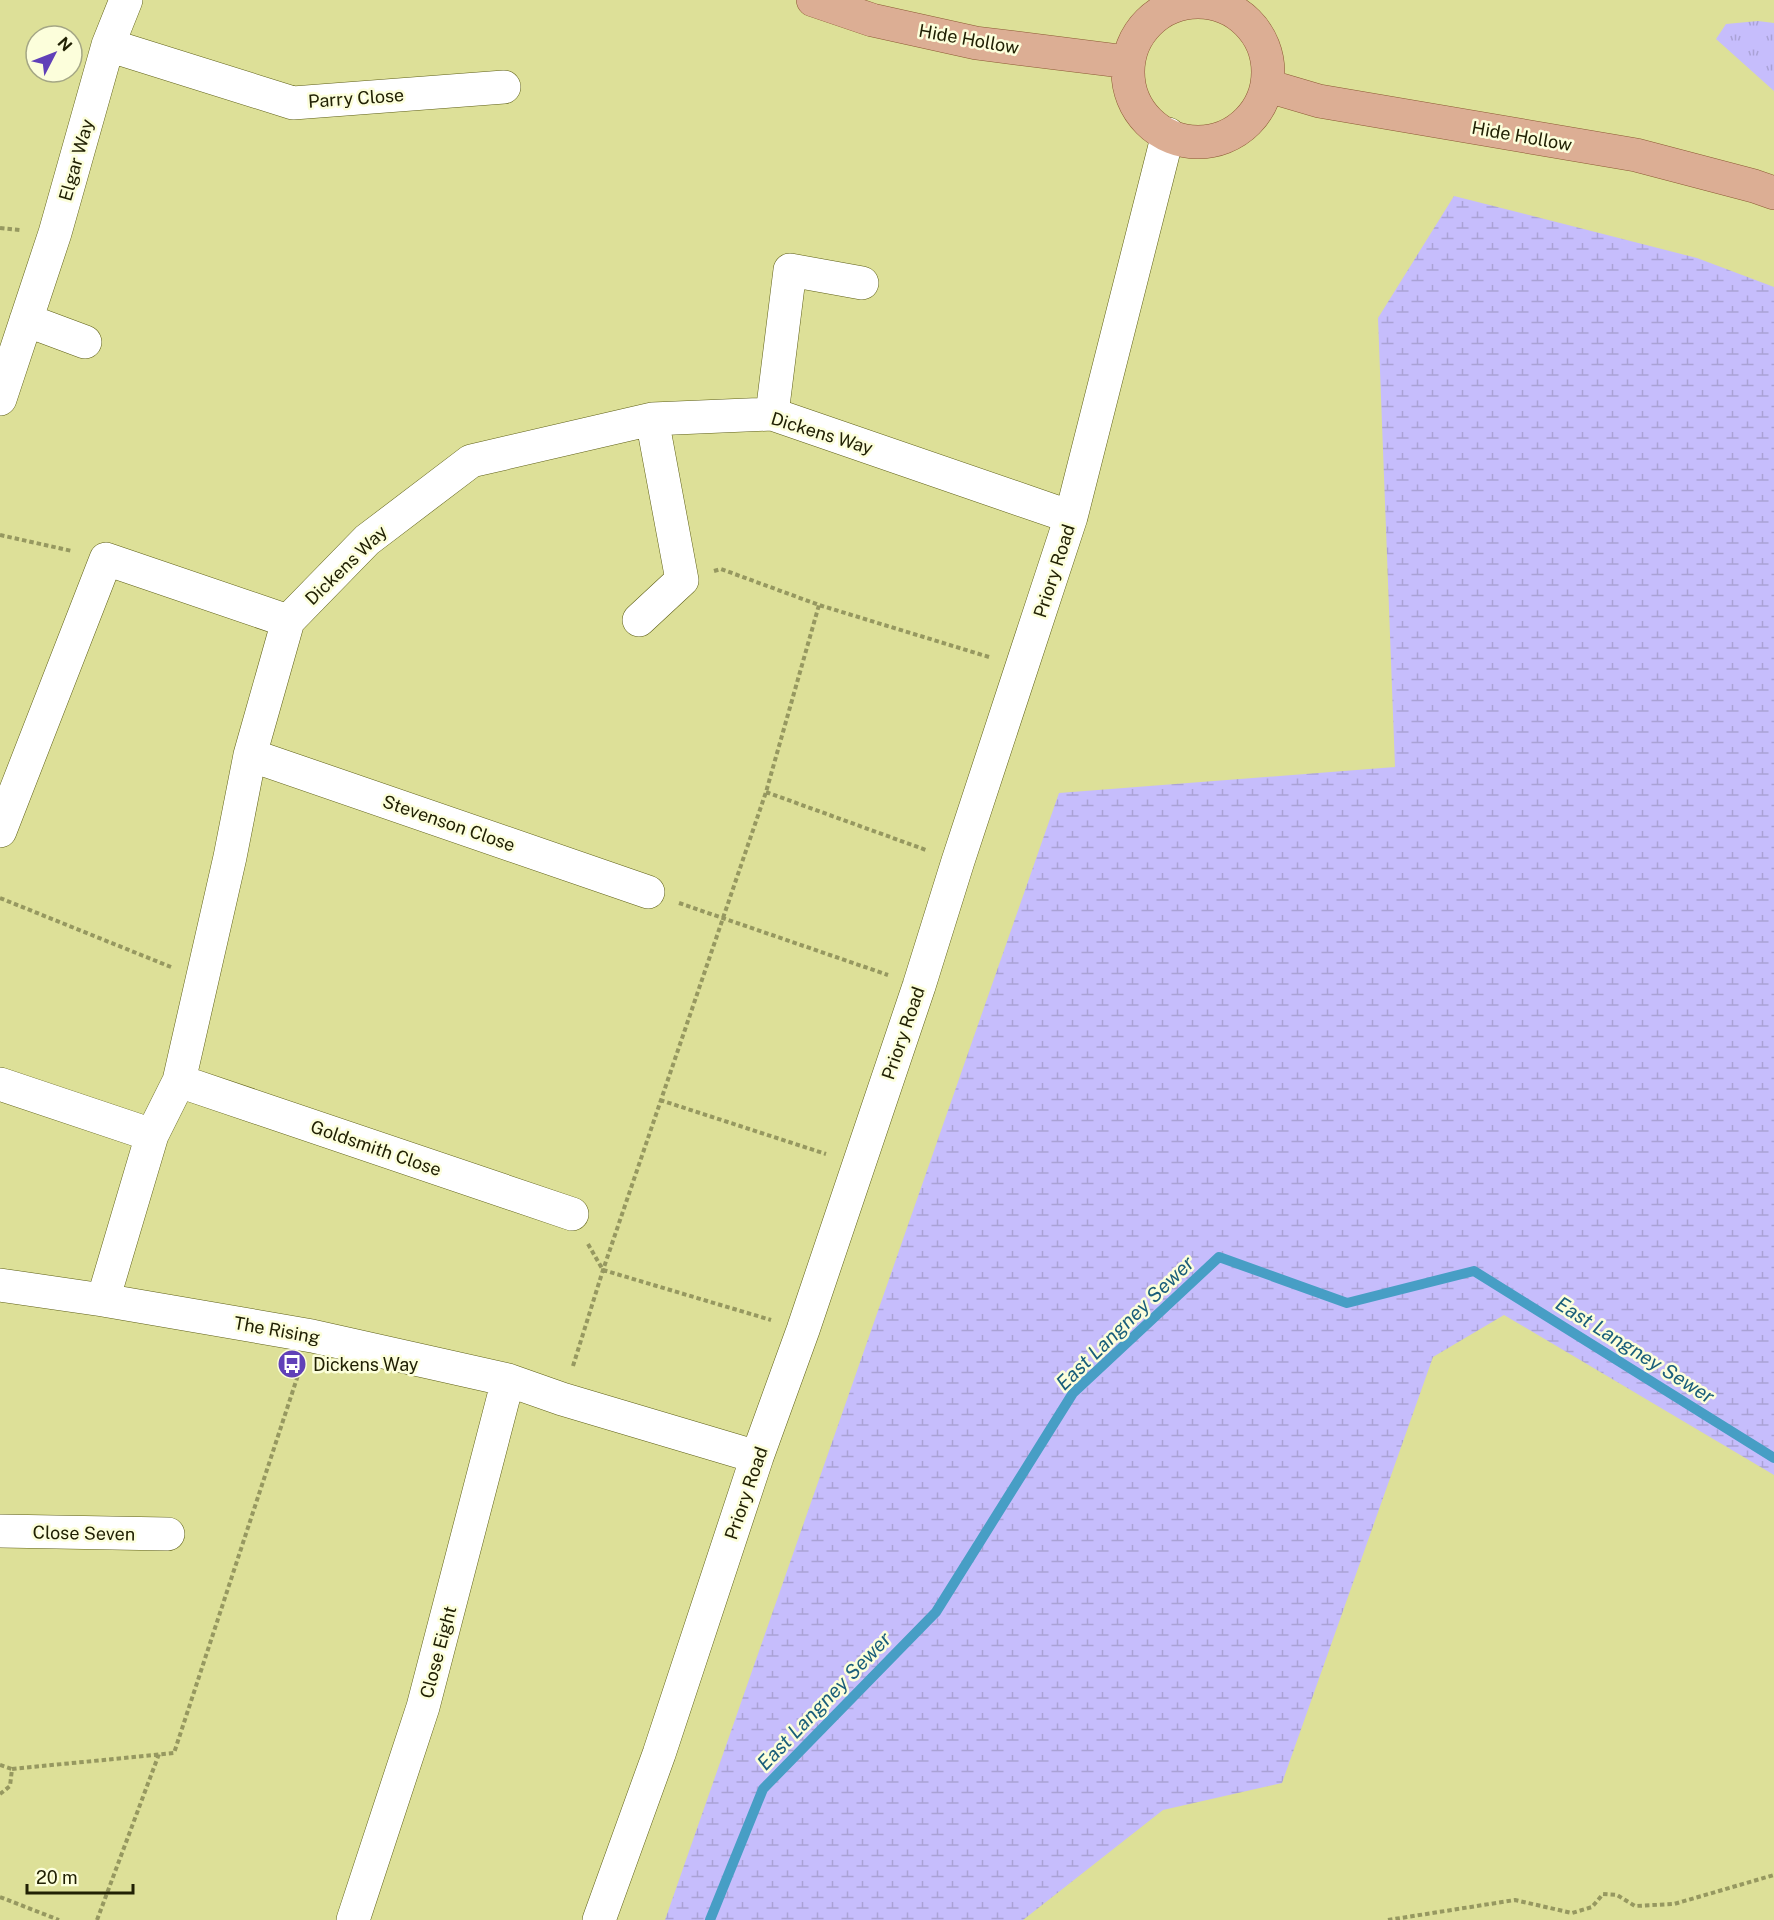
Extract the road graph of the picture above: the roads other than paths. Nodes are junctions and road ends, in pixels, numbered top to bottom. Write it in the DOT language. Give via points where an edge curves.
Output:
graph roads {
  1 [pos="126,0"];
  2 [pos="813,0"];
  3 [pos="1200,1"];
  4 [pos="108,45"];
  5 [pos="1128,62"];
  6 [pos="1268,86"];
  7 [pos="504,87"];
  8 [pos="1168,134"];
  9 [pos="1774,193"];
  10 [pos="862,283"];
  11 [pos="26,320"];
  12 [pos="85,342"];
  13 [pos="0,399"];
  14 [pos="772,414"];
  15 [pos="652,419"];
  16 [pos="1071,517"];
  17 [pos="639,620"];
  18 [pos="288,621"];
  19 [pos="250,755"];
  20 [pos="0,831"];
  21 [pos="648,892"];
  22 [pos="179,1081"];
  23 [pos="0,1084"];
  24 [pos="152,1135"];
  25 [pos="572,1214"];
  26 [pos="0,1285"];
  27 [pos="103,1300"];
  28 [pos="508,1380"];
  29 [pos="757,1457"];
  30 [pos="0,1531"];
  31 [pos="168,1534"];
  32 [pos="353,1920"];
  33 [pos="599,1920"];
  1 -- 4 [label="street, Elgar Way"];
  2 -- 5 [label="main road, Hide Hollow" via="872,20 976,43"];
  3 -- 5 [label="main road" via="1184,3 1152,18 1137,37"];
  3 -- 6 [label="main road" via="1235,12 1257,32 1267,54"];
  4 -- 7 [label="street, Parry Close" via="293,103"];
  4 -- 11 [label="street, Elgar Way"];
  5 -- 8 [label="main road" via="1128,83 1137,107 1155,128"];
  6 -- 8 [label="main road" via="1261,105 1248,122 1226,137 1203,143 1186,142"];
  6 -- 9 [label="main road, Hide Hollow" via="1319,101 1636,155"];
  8 -- 16 [label="street, Priory Road"];
  10 -- 14 [label="street" via="790,270"];
  11 -- 12 [label="street"];
  11 -- 13 [label="street, Elgar Way"];
  14 -- 15 [label="street, Dickens Way"];
  14 -- 16 [label="street, Dickens Way"];
  15 -- 17 [label="street" via="682,580"];
  15 -- 18 [label="street, Dickens Way" via="471,461 367,540"];
  16 -- 29 [label="street, Priory Road" via="920,986"];
  18 -- 19 [label="street, Dickens Way"];
  18 -- 20 [label="street" via="106,559"];
  19 -- 21 [label="street, Stevenson Close"];
  19 -- 22 [label="street, Dickens Way"];
  22 -- 24 [label="street, Dickens Way"];
  22 -- 25 [label="street, Goldsmith Close"];
  23 -- 24 [label="street"];
  24 -- 27 [label="street, Dickens Way"];
  26 -- 27 [label="street, The Rising"];
  27 -- 28 [label="street, The Rising" via="312,1336"];
  28 -- 29 [label="street, The Rising"];
  28 -- 32 [label="street, Close Eight" via="423,1707"];
  29 -- 33 [label="street, Priory Road" via="659,1754"];
  30 -- 31 [label="street, Close Seven"];
}
